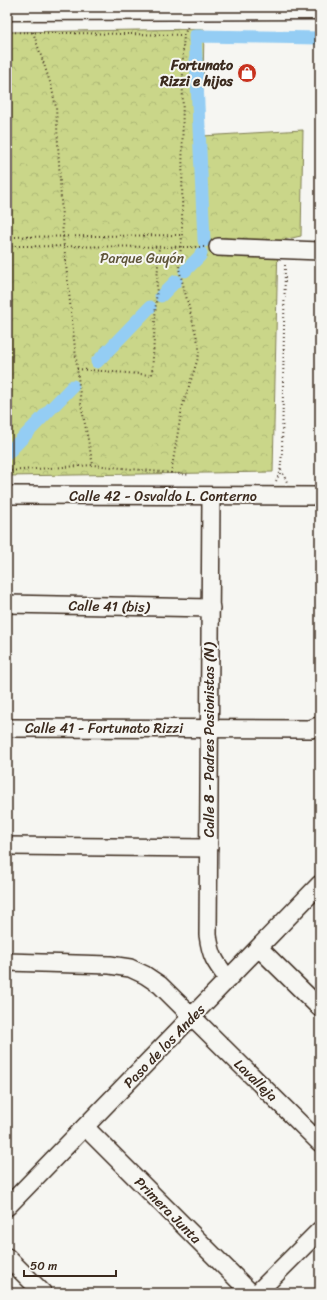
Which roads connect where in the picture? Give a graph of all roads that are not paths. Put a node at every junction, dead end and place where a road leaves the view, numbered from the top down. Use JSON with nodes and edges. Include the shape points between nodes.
{"nodes":[{"id":1,"x":194,"y":8,"type":"edge"},
{"id":2,"x":320,"y":8,"type":"edge"},
{"id":3,"x":7,"y":9,"type":"edge"},
{"id":4,"x":218,"y":247,"type":"road end"},
{"id":5,"x":320,"y":251,"type":"edge"},
{"id":6,"x":7,"y":495,"type":"edge"},
{"id":7,"x":211,"y":496,"type":"junction"},
{"id":8,"x":320,"y":496,"type":"edge"},
{"id":9,"x":7,"y":604,"type":"edge"},
{"id":10,"x":210,"y":608,"type":"junction"},
{"id":11,"x":320,"y":725,"type":"edge"},
{"id":12,"x":7,"y":728,"type":"edge"},
{"id":13,"x":209,"y":729,"type":"junction"},
{"id":14,"x":7,"y":846,"type":"edge"},
{"id":15,"x":209,"y":848,"type":"junction"},
{"id":16,"x":320,"y":884,"type":"edge"},
{"id":17,"x":259,"y":948,"type":"junction"},
{"id":18,"x":7,"y":962,"type":"edge"},
{"id":19,"x":228,"y":979,"type":"junction"},
{"id":20,"x":320,"y":1008,"type":"edge"},
{"id":21,"x":192,"y":1017,"type":"junction"},
{"id":22,"x":85,"y":1127,"type":"junction"},
{"id":23,"x":320,"y":1143,"type":"edge"},
{"id":24,"x":7,"y":1207,"type":"edge"},
{"id":25,"x":320,"y":1230,"type":"edge"},
{"id":26,"x":7,"y":1257,"type":"edge"},
{"id":27,"x":43,"y":1293,"type":"edge"},
{"id":28,"x":251,"y":1293,"type":"edge"},
{"id":29,"x":257,"y":1293,"type":"edge"}],
"edges":[{"from":1,"to":2,"type":"main road"},
{"from":1,"to":3,"type":"main road"},
{"from":4,"to":5,"type":"street"},
{"from":6,"to":7,"type":"street","name":"Calle 42 - Osvaldo L. Conterno"},
{"from":7,"to":8,"type":"street","name":"Calle 42 - Osvaldo L. Conterno"},
{"from":7,"to":10,"type":"street","name":"Calle 8 - Padres Pasionistas (N)"},
{"from":9,"to":10,"type":"street","name":"Calle 41 (bis)"},
{"from":10,"to":13,"type":"street","name":"Calle 8 - Padres Pasionistas (N)"},
{"from":11,"to":13,"type":"street","name":"Calle 41 - Fortunato Rizzi","via":[[311,729]]},
{"from":12,"to":13,"type":"street","name":"Calle 41 - Fortunato Rizzi"},
{"from":13,"to":15,"type":"street","name":"Calle 8 - Padres Pasionistas (N)"},
{"from":14,"to":15,"type":"street"},
{"from":15,"to":19,"type":"street","name":"Calle 8 - Padres Pasionistas (N)","via":[[210,951],[215,963]]},
{"from":16,"to":17,"type":"street","name":"Paso de los Andes"},
{"from":17,"to":19,"type":"street","name":"Paso de los Andes"},
{"from":17,"to":20,"type":"street"},
{"from":18,"to":21,"type":"street","name":"Lavalleja","via":[[110,965],[130,968],[160,985]]},
{"from":19,"to":21,"type":"street","name":"Paso de los Andes"},
{"from":21,"to":22,"type":"street","name":"Paso de los Andes"},
{"from":21,"to":23,"type":"street","name":"Lavalleja"},
{"from":22,"to":24,"type":"street","name":"Paso de los Andes"},
{"from":22,"to":28,"type":"street","name":"Primera Junta"},
{"from":25,"to":29,"type":"street"},
{"from":26,"to":27,"type":"street"}]}
